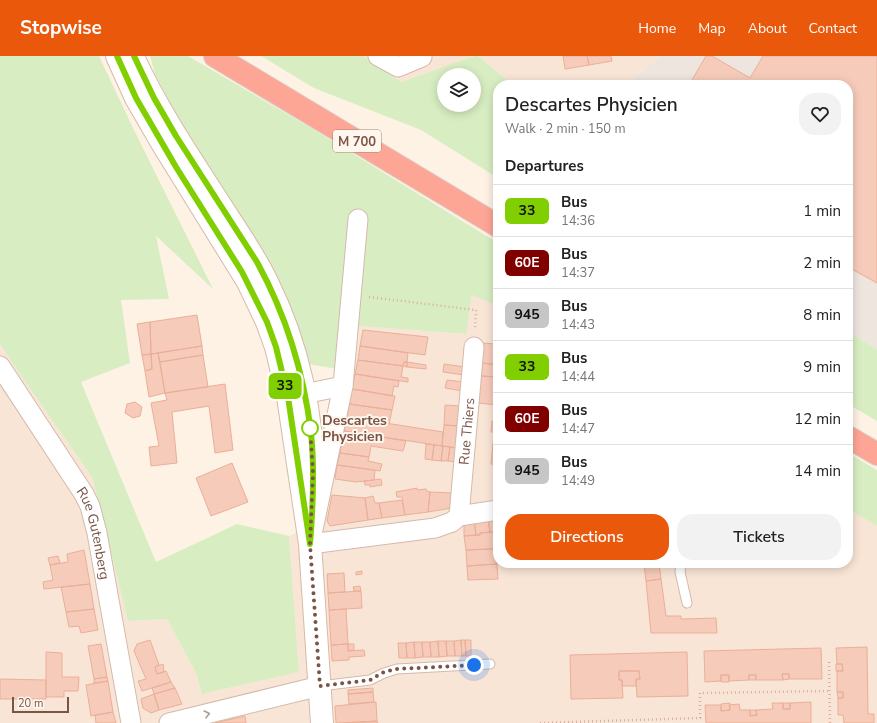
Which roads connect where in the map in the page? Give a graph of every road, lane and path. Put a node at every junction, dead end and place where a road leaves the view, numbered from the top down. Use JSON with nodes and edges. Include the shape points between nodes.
{"nodes":[{"id":1,"x":117,"y":56,"type":"edge"},
{"id":2,"x":134,"y":56,"type":"edge"},
{"id":3,"x":215,"y":56,"type":"edge"},
{"id":4,"x":241,"y":56,"type":"edge"},
{"id":5,"x":378,"y":56,"type":"edge"},
{"id":6,"x":422,"y":57,"type":"dead end"},
{"id":7,"x":493,"y":208,"type":"edge"},
{"id":8,"x":358,"y":219,"type":"dead end"},
{"id":9,"x":493,"y":223,"type":"edge"},
{"id":10,"x":351,"y":295,"type":"junction"},
{"id":11,"x":474,"y":347,"type":"joint"},
{"id":12,"x":0,"y":366,"type":"edge"},
{"id":13,"x":343,"y":386,"type":"junction"},
{"id":14,"x":296,"y":395,"type":"junction"},
{"id":15,"x":853,"y":425,"type":"edge"},
{"id":16,"x":853,"y":440,"type":"edge"},
{"id":17,"x":877,"y":440,"type":"edge"},
{"id":18,"x":877,"y":454,"type":"edge"},
{"id":19,"x":493,"y":511,"type":"edge"},
{"id":20,"x":459,"y":516,"type":"junction"},
{"id":21,"x":310,"y":544,"type":"junction"},
{"id":22,"x":680,"y":568,"type":"edge"},
{"id":23,"x":687,"y":603,"type":"dead end"},
{"id":24,"x":829,"y":662,"type":"dead end"},
{"id":25,"x":490,"y":664,"type":"dead end"},
{"id":26,"x":320,"y":686,"type":"junction"},
{"id":27,"x":830,"y":690,"type":"junction"},
{"id":28,"x":677,"y":719,"type":"junction"},
{"id":29,"x":131,"y":723,"type":"edge"},
{"id":30,"x":169,"y":723,"type":"edge"},
{"id":31,"x":322,"y":723,"type":"edge"},
{"id":32,"x":540,"y":723,"type":"edge"},
{"id":33,"x":678,"y":723,"type":"edge"},
{"id":34,"x":830,"y":723,"type":"edge"}],
"edges":[{"from":1,"to":14,"type":"street","via":[[136,98],[162,143],[248,282]]},
{"from":2,"to":14,"type":"street","via":[[148,87],[176,136],[267,281],[292,344]]},
{"from":3,"to":9,"type":"highway","number":"M 700"},
{"from":4,"to":7,"type":"highway","number":"M 700"},
{"from":5,"to":6,"type":"street","via":[[398,67]]},
{"from":8,"to":10,"type":"street"},
{"from":10,"to":11,"type":"path","via":[[476,310]]},
{"from":10,"to":13,"type":"street"},
{"from":11,"to":20,"type":"street","name":"Rue Thiers"},
{"from":12,"to":29,"type":"street","name":"Rue Gutenberg","via":[[90,506],[97,532]]},
{"from":13,"to":14,"type":"street"},
{"from":13,"to":21,"type":"street"},
{"from":14,"to":21,"type":"street","via":[[311,434],[313,473]]},
{"from":15,"to":17,"type":"highway"},
{"from":16,"to":18,"type":"highway"},
{"from":19,"to":20,"type":"street"},
{"from":20,"to":21,"type":"street","via":[[452,522],[435,528]]},
{"from":21,"to":26,"type":"street"},
{"from":22,"to":23,"type":"lane"},
{"from":24,"to":27,"type":"path"},
{"from":25,"to":26,"type":"lane","via":[[397,669],[384,672],[370,680]]},
{"from":30,"to":26,"type":"street","one_way":true},
{"from":26,"to":31,"type":"street"},
{"from":27,"to":28,"type":"path","via":[[700,693],[700,718]]},
{"from":27,"to":34,"type":"path"},
{"from":28,"to":32,"type":"path"},
{"from":28,"to":33,"type":"path"}]}
